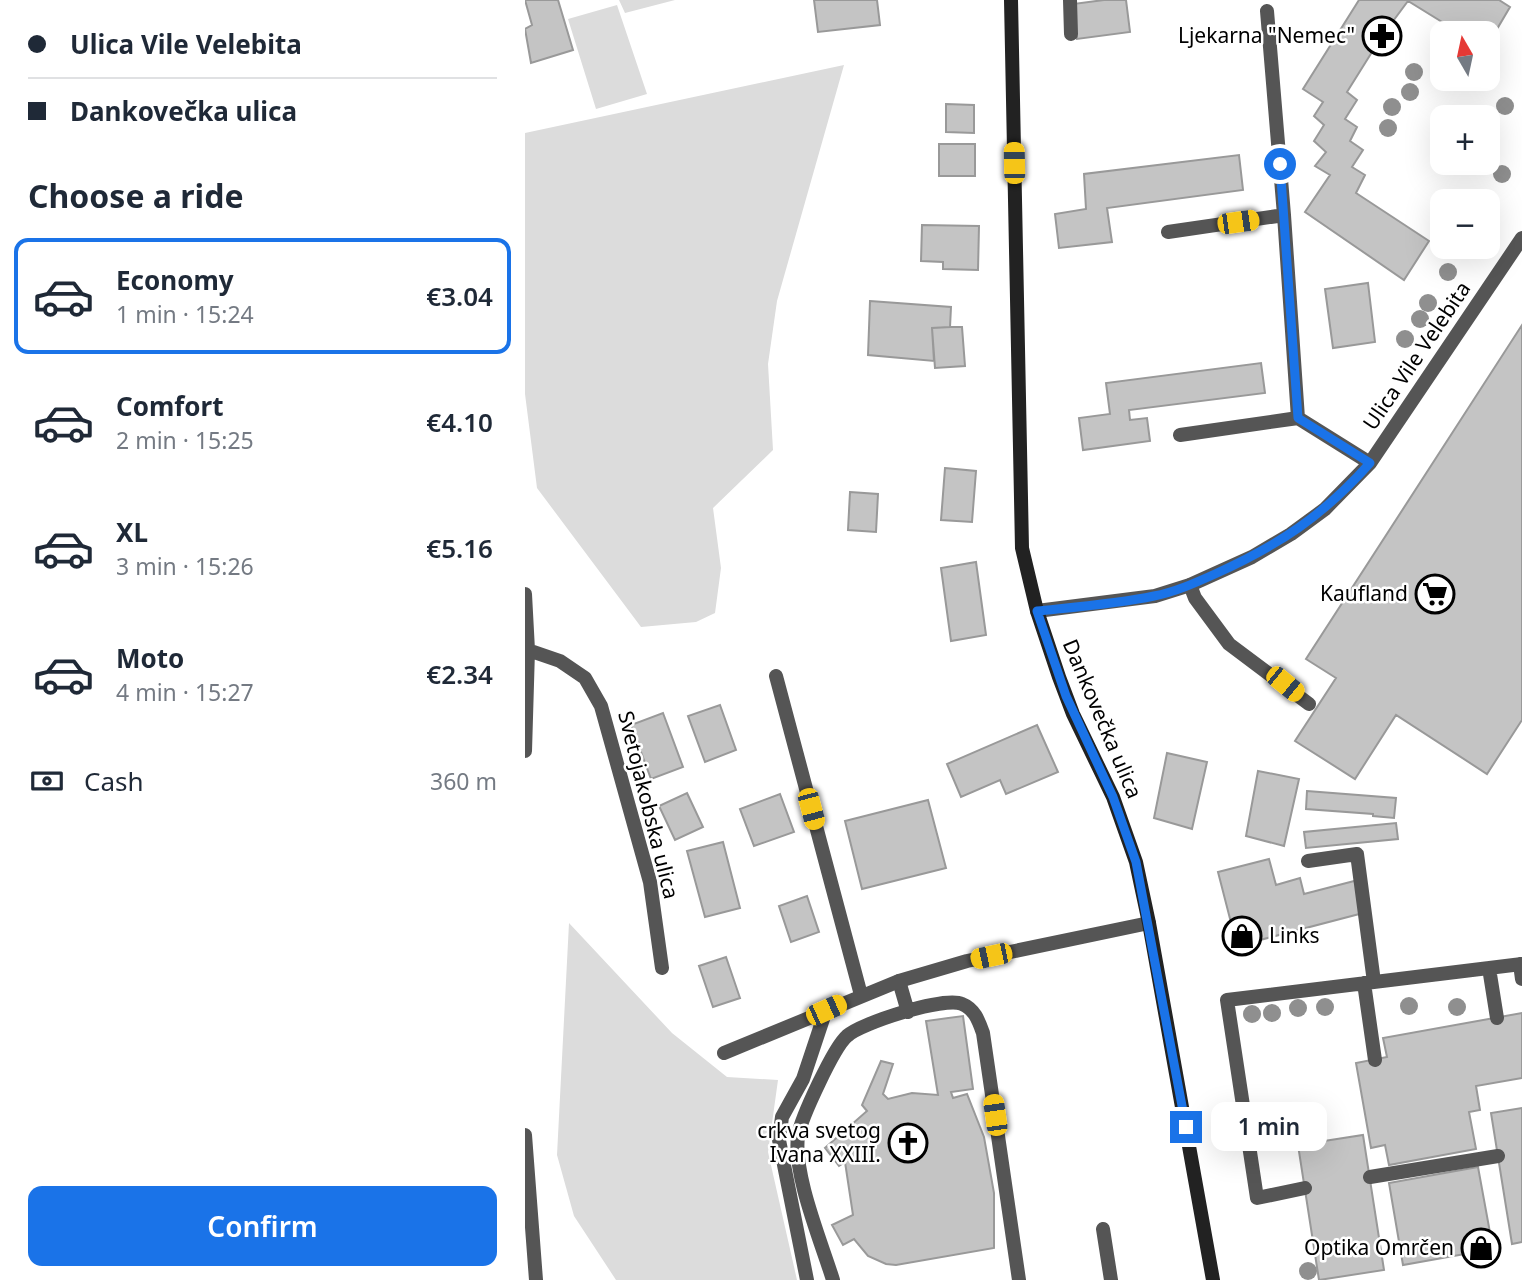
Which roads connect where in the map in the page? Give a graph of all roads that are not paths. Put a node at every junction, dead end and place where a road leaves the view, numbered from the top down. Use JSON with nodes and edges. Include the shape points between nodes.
{"nodes":[{"id":1,"x":1011,"y":0,"type":"edge"},
{"id":2,"x":1070,"y":0,"type":"edge"},
{"id":3,"x":1267,"y":10,"type":"dead end"},
{"id":4,"x":1071,"y":34,"type":"dead end"},
{"id":5,"x":1284,"y":215,"type":"junction"},
{"id":6,"x":1168,"y":232,"type":"dead end"},
{"id":7,"x":1522,"y":238,"type":"edge"},
{"id":8,"x":1298,"y":418,"type":"junction"},
{"id":9,"x":1179,"y":435,"type":"dead end"},
{"id":10,"x":1370,"y":463,"type":"junction"},
{"id":11,"x":1190,"y":585,"type":"junction"},
{"id":12,"x":525,"y":594,"type":"edge"},
{"id":13,"x":1037,"y":611,"type":"junction"},
{"id":14,"x":529,"y":650,"type":"junction"},
{"id":15,"x":776,"y":676,"type":"dead end"},
{"id":16,"x":1309,"y":704,"type":"dead end"},
{"id":17,"x":525,"y":751,"type":"edge"},
{"id":18,"x":1308,"y":862,"type":"dead end"},
{"id":19,"x":1149,"y":923,"type":"junction"},
{"id":20,"x":662,"y":968,"type":"dead end"},
{"id":21,"x":1489,"y":968,"type":"junction"},
{"id":22,"x":1521,"y":969,"type":"edge"},
{"id":23,"x":899,"y":981,"type":"junction"},
{"id":24,"x":1369,"y":982,"type":"junction"},
{"id":25,"x":861,"y":995,"type":"junction"},
{"id":26,"x":826,"y":1010,"type":"junction"},
{"id":27,"x":908,"y":1012,"type":"junction"},
{"id":28,"x":1497,"y":1018,"type":"dead end"},
{"id":29,"x":724,"y":1053,"type":"dead end"},
{"id":30,"x":1375,"y":1060,"type":"dead end"},
{"id":31,"x":525,"y":1135,"type":"edge"},
{"id":32,"x":1498,"y":1156,"type":"dead end"},
{"id":33,"x":1370,"y":1178,"type":"dead end"},
{"id":34,"x":527,"y":1179,"type":"edge"},
{"id":35,"x":1305,"y":1188,"type":"dead end"},
{"id":36,"x":1103,"y":1229,"type":"dead end"},
{"id":37,"x":536,"y":1280,"type":"edge"},
{"id":38,"x":807,"y":1280,"type":"edge"},
{"id":39,"x":833,"y":1280,"type":"edge"},
{"id":40,"x":1019,"y":1280,"type":"edge"},
{"id":41,"x":1111,"y":1280,"type":"edge"},
{"id":42,"x":1213,"y":1280,"type":"edge"}],
"edges":[{"from":1,"to":13,"type":"main road","name":"Dankovečka ulica","via":[[1021,535]]},
{"from":2,"to":4,"type":"street"},
{"from":3,"to":5,"type":"street"},
{"from":5,"to":6,"type":"street"},
{"from":5,"to":8,"type":"street"},
{"from":7,"to":10,"type":"street","name":"Ulica Vile Velebita"},
{"from":8,"to":9,"type":"street"},
{"from":8,"to":10,"type":"street","name":"Ulica Vile Velebita"},
{"from":10,"to":11,"type":"street","name":"Ulica Vile Velebita","via":[[1325,509],[1291,534]]},
{"from":11,"to":13,"type":"street","name":"Ulica Vile Velebita","via":[[1155,596]]},
{"from":11,"to":16,"type":"street","via":[[1229,644]]},
{"from":12,"to":14,"type":"street"},
{"from":13,"to":19,"type":"main road","name":"Dankovečka ulica","via":[[1068,702],[1126,829]]},
{"from":14,"to":17,"type":"street"},
{"from":14,"to":20,"type":"street","name":"Svetojakobska ulica","via":[[561,661],[585,678],[601,706],[650,882]]},
{"from":15,"to":25,"type":"street"},
{"from":18,"to":24,"type":"street","via":[[1357,854]]},
{"from":19,"to":23,"type":"street","via":[[967,961]]},
{"from":19,"to":42,"type":"main road","name":"Dankovečka ulica"},
{"from":21,"to":22,"type":"street"},
{"from":21,"to":24,"type":"street"},
{"from":21,"to":28,"type":"street"},
{"from":23,"to":25,"type":"street"},
{"from":23,"to":27,"type":"street"},
{"from":24,"to":30,"type":"street"},
{"from":24,"to":35,"type":"street","via":[[1227,1000],[1257,1198]]},
{"from":25,"to":26,"type":"street"},
{"from":26,"to":29,"type":"street"},
{"from":26,"to":38,"type":"street","via":[[803,1079],[782,1117],[779,1140]]},
{"from":27,"to":39,"type":"street","via":[[858,1027],[844,1038],[798,1132],[801,1174]]},
{"from":27,"to":40,"type":"street","via":[[950,1001],[963,1004],[978,1019]]},
{"from":31,"to":34,"type":"street"},
{"from":32,"to":33,"type":"street"},
{"from":34,"to":37,"type":"street"},
{"from":36,"to":41,"type":"street"}]}
